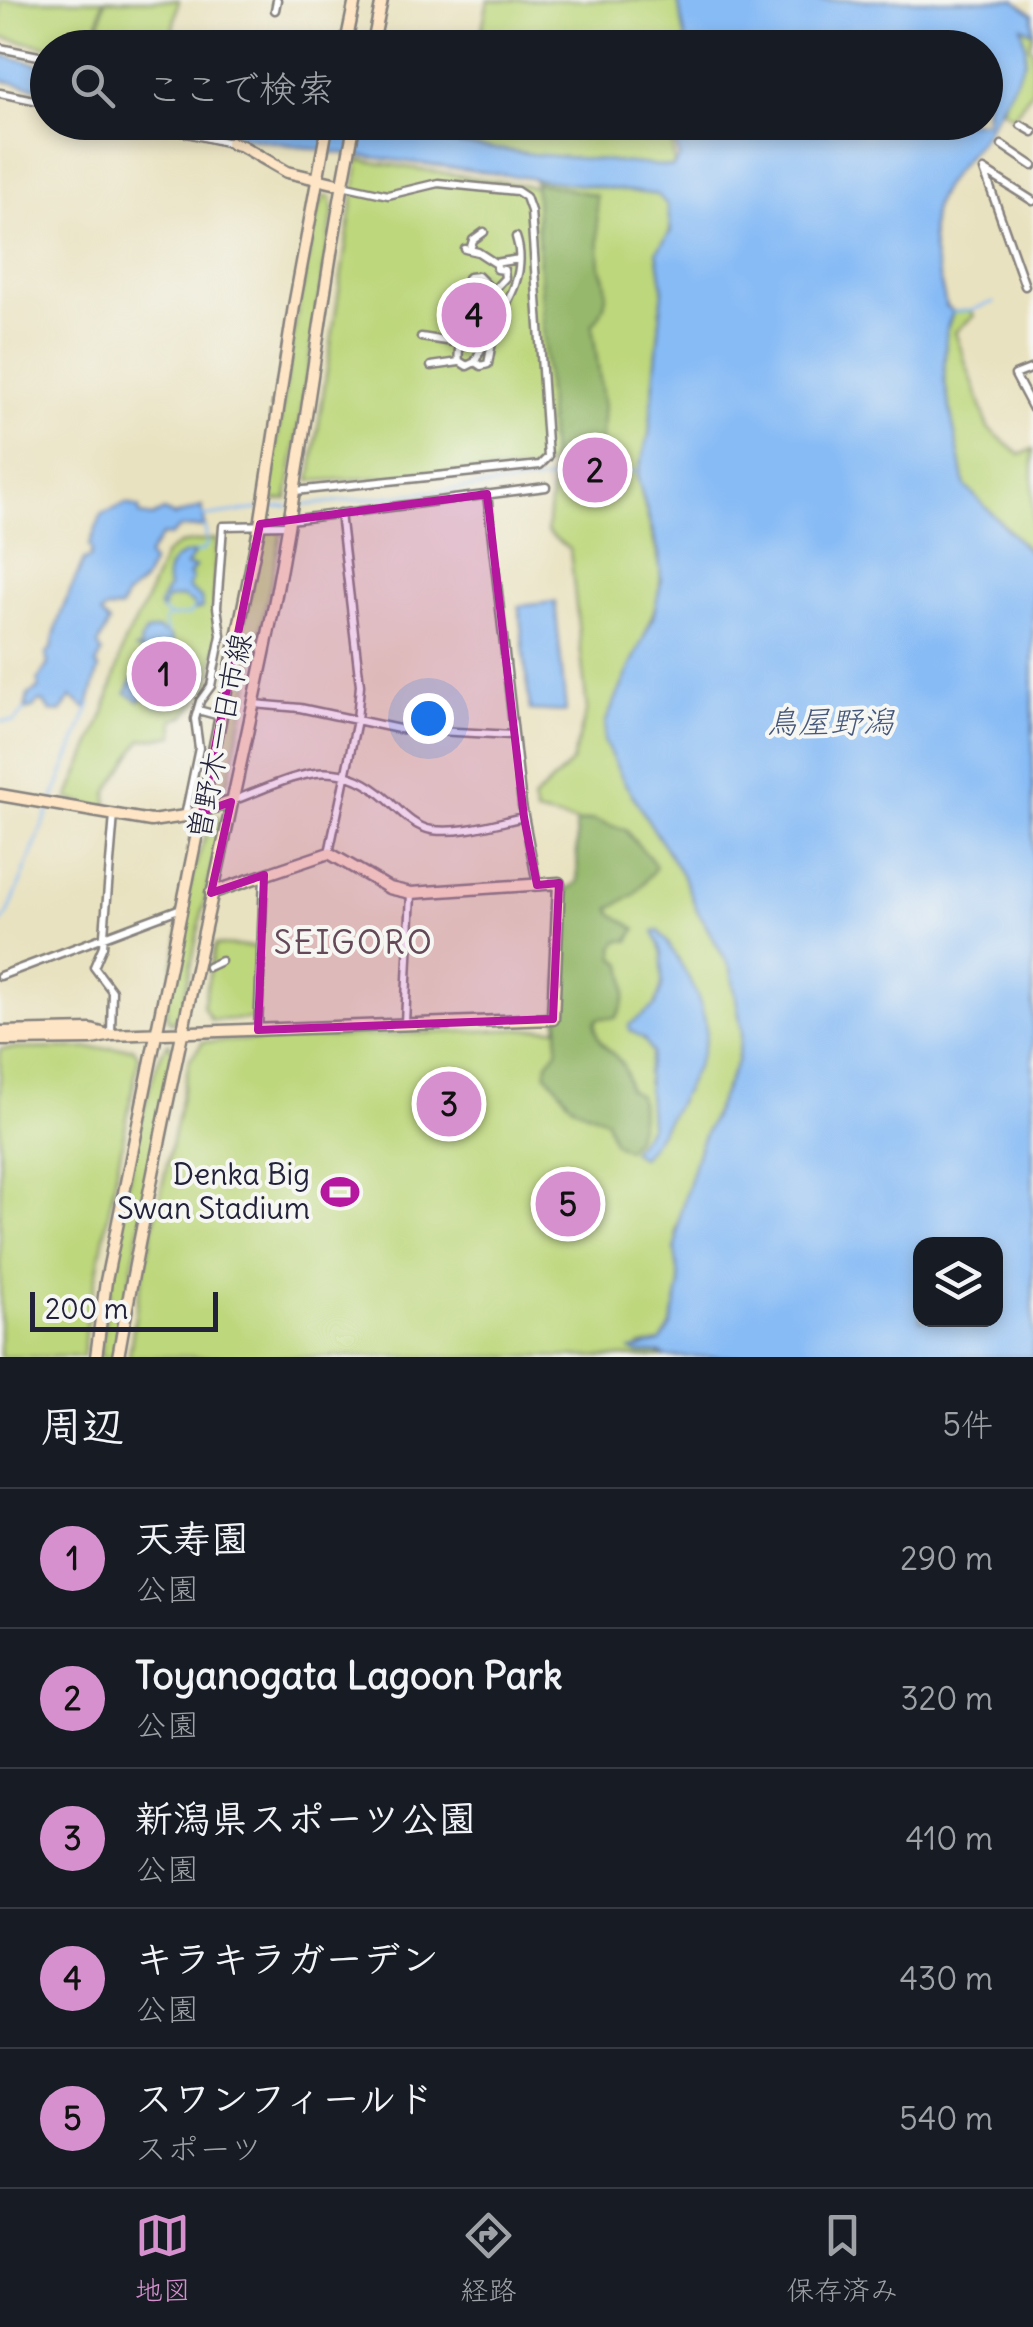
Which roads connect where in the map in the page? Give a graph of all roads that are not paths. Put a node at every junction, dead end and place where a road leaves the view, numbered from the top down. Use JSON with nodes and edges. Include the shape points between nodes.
{"nodes":[{"id":1,"x":277,"y":0,"type":"edge"},
{"id":2,"x":355,"y":0,"type":"edge"},
{"id":3,"x":382,"y":0,"type":"edge"},
{"id":4,"x":275,"y":10,"type":"dead end"},
{"id":5,"x":349,"y":30,"type":"edge"},
{"id":6,"x":376,"y":30,"type":"edge"},
{"id":7,"x":0,"y":48,"type":"edge"},
{"id":8,"x":30,"y":54,"type":"edge"},
{"id":9,"x":0,"y":92,"type":"edge"},
{"id":10,"x":30,"y":99,"type":"edge"},
{"id":11,"x":1021,"y":125,"type":"dead end"},
{"id":12,"x":1033,"y":132,"type":"edge"},
{"id":13,"x":218,"y":140,"type":"edge"},
{"id":14,"x":325,"y":140,"type":"edge"},
{"id":15,"x":351,"y":140,"type":"edge"},
{"id":16,"x":231,"y":143,"type":"joint"},
{"id":17,"x":1002,"y":146,"type":"dead end"},
{"id":18,"x":1033,"y":166,"type":"edge"},
{"id":19,"x":328,"y":183,"type":"junction"},
{"id":20,"x":1030,"y":199,"type":"edge"},
{"id":21,"x":1033,"y":213,"type":"edge"},
{"id":22,"x":484,"y":232,"type":"dead end"},
{"id":23,"x":516,"y":237,"type":"dead end"},
{"id":24,"x":520,"y":259,"type":"junction"},
{"id":25,"x":497,"y":263,"type":"junction"},
{"id":26,"x":468,"y":278,"type":"junction"},
{"id":27,"x":1026,"y":286,"type":"dead end"},
{"id":28,"x":490,"y":294,"type":"junction"},
{"id":29,"x":470,"y":315,"type":"junction"},
{"id":30,"x":500,"y":316,"type":"junction"},
{"id":31,"x":495,"y":325,"type":"junction"},
{"id":32,"x":467,"y":334,"type":"junction"},
{"id":33,"x":421,"y":337,"type":"dead end"},
{"id":34,"x":459,"y":343,"type":"junction"},
{"id":35,"x":479,"y":352,"type":"junction"},
{"id":36,"x":459,"y":361,"type":"junction"},
{"id":37,"x":476,"y":362,"type":"junction"},
{"id":38,"x":431,"y":366,"type":"dead end"},
{"id":39,"x":1033,"y":368,"type":"edge"},
{"id":40,"x":1033,"y":409,"type":"edge"},
{"id":41,"x":546,"y":487,"type":"dead end"},
{"id":42,"x":293,"y":494,"type":"junction"},
{"id":43,"x":487,"y":494,"type":"junction"},
{"id":44,"x":340,"y":513,"type":"junction"},
{"id":45,"x":288,"y":520,"type":"junction"},
{"id":46,"x":261,"y":521,"type":"junction"},
{"id":47,"x":252,"y":704,"type":"junction"},
{"id":48,"x":198,"y":710,"type":"junction"},
{"id":49,"x":220,"y":716,"type":"junction"},
{"id":50,"x":357,"y":720,"type":"junction"},
{"id":51,"x":513,"y":735,"type":"junction"},
{"id":52,"x":345,"y":774,"type":"junction"},
{"id":53,"x":0,"y":795,"type":"edge"},
{"id":54,"x":231,"y":802,"type":"junction"},
{"id":55,"x":202,"y":812,"type":"junction"},
{"id":56,"x":114,"y":816,"type":"junction"},
{"id":57,"x":185,"y":816,"type":"junction"},
{"id":58,"x":524,"y":817,"type":"junction"},
{"id":59,"x":330,"y":853,"type":"junction"},
{"id":60,"x":264,"y":875,"type":"junction"},
{"id":61,"x":537,"y":885,"type":"junction"},
{"id":62,"x":211,"y":892,"type":"junction"},
{"id":63,"x":411,"y":893,"type":"junction"},
{"id":64,"x":181,"y":908,"type":"junction"},
{"id":65,"x":104,"y":937,"type":"junction"},
{"id":66,"x":221,"y":961,"type":"dead end"},
{"id":67,"x":208,"y":967,"type":"dead end"},
{"id":68,"x":0,"y":976,"type":"edge"},
{"id":69,"x":190,"y":1000,"type":"junction"},
{"id":70,"x":405,"y":1024,"type":"junction"},
{"id":71,"x":258,"y":1030,"type":"junction"},
{"id":72,"x":183,"y":1034,"type":"junction"},
{"id":73,"x":1,"y":1035,"type":"edge"},
{"id":74,"x":111,"y":1035,"type":"junction"},
{"id":75,"x":156,"y":1035,"type":"junction"},
{"id":76,"x":149,"y":1072,"type":"junction"},
{"id":77,"x":96,"y":1356,"type":"edge"},
{"id":78,"x":118,"y":1356,"type":"edge"}],
"edges":[{"from":1,"to":4,"type":"street"},
{"from":2,"to":5,"type":"main road"},
{"from":3,"to":6,"type":"main road"},
{"from":7,"to":8,"type":"street"},
{"from":9,"to":10,"type":"street"},
{"from":11,"to":12,"type":"street"},
{"from":13,"to":16,"type":"street"},
{"from":14,"to":19,"type":"main road","name":"曽野木一日市線","via":[[321,159]]},
{"from":15,"to":19,"type":"main road","name":"曽野木一日市線"},
{"from":16,"to":19,"type":"main road","via":[[276,168]]},
{"from":17,"to":18,"type":"street"},
{"from":19,"to":42,"type":"main road","name":"曽野木一日市線","via":[[336,215]]},
{"from":19,"to":42,"type":"street","via":[[388,196],[447,182],[526,198],[548,457],[540,465]]},
{"from":19,"to":46,"type":"main road","name":"曽野木一日市線","via":[[306,238]]},
{"from":20,"to":21,"type":"street"},
{"from":20,"to":27,"type":"street","via":[[984,170]]},
{"from":22,"to":25,"type":"street","via":[[467,249]]},
{"from":23,"to":24,"type":"street"},
{"from":24,"to":25,"type":"street"},
{"from":24,"to":30,"type":"street"},
{"from":25,"to":28,"type":"street","via":[[506,275]]},
{"from":26,"to":28,"type":"street","via":[[477,292]]},
{"from":26,"to":28,"type":"street","via":[[484,278]]},
{"from":26,"to":29,"type":"street"},
{"from":28,"to":29,"type":"street"},
{"from":28,"to":30,"type":"street"},
{"from":29,"to":32,"type":"street"},
{"from":30,"to":31,"type":"street"},
{"from":31,"to":35,"type":"street"},
{"from":31,"to":37,"type":"street","via":[[490,362]]},
{"from":32,"to":34,"type":"street"},
{"from":32,"to":35,"type":"street"},
{"from":33,"to":34,"type":"street"},
{"from":34,"to":36,"type":"street"},
{"from":35,"to":37,"type":"street"},
{"from":36,"to":37,"type":"street"},
{"from":36,"to":38,"type":"street"},
{"from":39,"to":40,"type":"street","via":[[1015,376]]},
{"from":41,"to":43,"type":"street"},
{"from":42,"to":45,"type":"main road","name":"曽野木一日市線"},
{"from":43,"to":44,"type":"street"},
{"from":43,"to":51,"type":"street"},
{"from":44,"to":45,"type":"street"},
{"from":44,"to":50,"type":"street","via":[[360,685]]},
{"from":45,"to":46,"type":"street"},
{"from":45,"to":47,"type":"main road","name":"曽野木一日市線"},
{"from":46,"to":48,"type":"street","via":[[222,526],[221,636],[211,686]]},
{"from":46,"to":49,"type":"main road","name":"曽野木一日市線"},
{"from":47,"to":50,"type":"street"},
{"from":47,"to":54,"type":"main road","name":"曽野木一日市線"},
{"from":48,"to":49,"type":"street"},
{"from":48,"to":57,"type":"street","via":[[199,748]]},
{"from":49,"to":55,"type":"main road","name":"曽野木一日市線"},
{"from":50,"to":51,"type":"street"},
{"from":50,"to":52,"type":"street"},
{"from":51,"to":58,"type":"street"},
{"from":52,"to":54,"type":"street","via":[[312,771]]},
{"from":52,"to":58,"type":"street","via":[[370,784],[430,830]]},
{"from":52,"to":59,"type":"street"},
{"from":53,"to":56,"type":"main road"},
{"from":54,"to":55,"type":"main road"},
{"from":54,"to":62,"type":"main road","name":"曽野木一日市線"},
{"from":55,"to":57,"type":"main road"},
{"from":55,"to":64,"type":"main road","name":"曽野木一日市線"},
{"from":56,"to":57,"type":"main road"},
{"from":56,"to":65,"type":"street"},
{"from":58,"to":61,"type":"street"},
{"from":59,"to":60,"type":"main road"},
{"from":59,"to":63,"type":"main road","via":[[389,888]]},
{"from":60,"to":62,"type":"main road"},
{"from":60,"to":71,"type":"street"},
{"from":61,"to":63,"type":"main road"},
{"from":61,"to":70,"type":"main road","via":[[559,883],[552,1019]]},
{"from":62,"to":69,"type":"main road","name":"曽野木一日市線"},
{"from":63,"to":70,"type":"street"},
{"from":64,"to":65,"type":"street"},
{"from":64,"to":75,"type":"main road","name":"曽野木一日市線"},
{"from":65,"to":68,"type":"street"},
{"from":65,"to":74,"type":"street","via":[[94,967],[112,992]]},
{"from":66,"to":67,"type":"street"},
{"from":69,"to":72,"type":"main road","name":"曽野木一日市線"},
{"from":69,"to":75,"type":"main road","via":[[175,1023]]},
{"from":70,"to":71,"type":"main road"},
{"from":71,"to":72,"type":"main road"},
{"from":72,"to":75,"type":"main road"},
{"from":72,"to":76,"type":"main road","via":[[164,1043]]},
{"from":72,"to":78,"type":"main road","name":"曽野木一日市線"},
{"from":73,"to":74,"type":"main road"},
{"from":74,"to":75,"type":"main road"},
{"from":75,"to":76,"type":"main road","name":"曽野木一日市線"},
{"from":76,"to":77,"type":"main road","name":"曽野木一日市線"}]}
